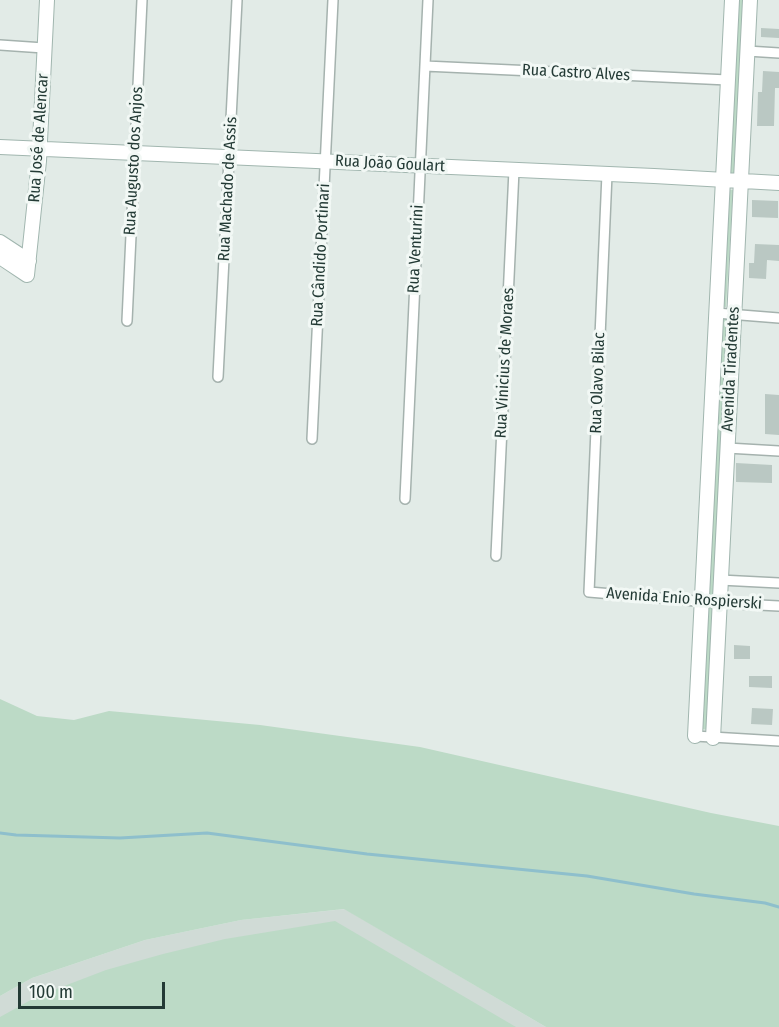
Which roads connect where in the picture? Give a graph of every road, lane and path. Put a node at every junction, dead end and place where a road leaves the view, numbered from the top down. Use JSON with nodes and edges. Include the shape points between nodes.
{"nodes":[{"id":1,"x":47,"y":0,"type":"edge"},
{"id":2,"x":142,"y":0,"type":"edge"},
{"id":3,"x":237,"y":0,"type":"edge"},
{"id":4,"x":333,"y":0,"type":"edge"},
{"id":5,"x":428,"y":0,"type":"edge"},
{"id":6,"x":732,"y":0,"type":"edge"},
{"id":7,"x":750,"y":0,"type":"edge"},
{"id":8,"x":0,"y":45,"type":"edge"},
{"id":9,"x":44,"y":48,"type":"junction"},
{"id":10,"x":747,"y":51,"type":"junction"},
{"id":11,"x":779,"y":53,"type":"edge"},
{"id":12,"x":424,"y":66,"type":"junction"},
{"id":13,"x":728,"y":80,"type":"junction"},
{"id":14,"x":0,"y":147,"type":"edge"},
{"id":15,"x":40,"y":149,"type":"junction"},
{"id":16,"x":135,"y":153,"type":"junction"},
{"id":17,"x":230,"y":157,"type":"junction"},
{"id":18,"x":325,"y":162,"type":"junction"},
{"id":19,"x":420,"y":166,"type":"junction"},
{"id":20,"x":514,"y":170,"type":"junction"},
{"id":21,"x":608,"y":174,"type":"junction"},
{"id":22,"x":723,"y":179,"type":"junction"},
{"id":23,"x":740,"y":181,"type":"junction"},
{"id":24,"x":779,"y":183,"type":"edge"},
{"id":25,"x":0,"y":242,"type":"edge"},
{"id":26,"x":0,"y":257,"type":"edge"},
{"id":27,"x":28,"y":268,"type":"junction"},
{"id":28,"x":716,"y":313,"type":"junction"},
{"id":29,"x":734,"y":315,"type":"junction"},
{"id":30,"x":779,"y":318,"type":"edge"},
{"id":31,"x":127,"y":321,"type":"dead end"},
{"id":32,"x":218,"y":377,"type":"dead end"},
{"id":33,"x":312,"y":439,"type":"dead end"},
{"id":34,"x":727,"y":448,"type":"junction"},
{"id":35,"x":779,"y":451,"type":"edge"},
{"id":36,"x":405,"y":499,"type":"dead end"},
{"id":37,"x":496,"y":556,"type":"dead end"},
{"id":38,"x":720,"y":580,"type":"junction"},
{"id":39,"x":779,"y":583,"type":"edge"},
{"id":40,"x":589,"y":592,"type":"joint"},
{"id":41,"x":702,"y":601,"type":"junction"},
{"id":42,"x":719,"y":603,"type":"junction"},
{"id":43,"x":779,"y":606,"type":"edge"},
{"id":44,"x":695,"y":736,"type":"joint"},
{"id":45,"x":713,"y":738,"type":"junction"},
{"id":46,"x":779,"y":741,"type":"edge"}],
"edges":[{"from":1,"to":9,"type":"street","name":"Rua José de Alencar"},
{"from":2,"to":16,"type":"street","name":"Rua Augusto dos Anjos"},
{"from":3,"to":17,"type":"street","name":"Rua Machado de Assis"},
{"from":4,"to":18,"type":"street","name":"Rua Cândido Portinari"},
{"from":5,"to":12,"type":"street","name":"Rua Venturini"},
{"from":6,"to":13,"type":"street","name":"Avenida Tiradentes"},
{"from":7,"to":10,"type":"street","name":"Avenida Tiradentes"},
{"from":8,"to":9,"type":"street"},
{"from":9,"to":15,"type":"street","name":"Rua José de Alencar"},
{"from":10,"to":11,"type":"street"},
{"from":10,"to":23,"type":"street","name":"Avenida Tiradentes"},
{"from":12,"to":13,"type":"street","name":"Rua Castro Alves"},
{"from":12,"to":19,"type":"street","name":"Rua Venturini"},
{"from":13,"to":22,"type":"street","name":"Avenida Tiradentes"},
{"from":14,"to":15,"type":"street","name":"Rua João Goulart"},
{"from":15,"to":16,"type":"street","name":"Rua João Goulart"},
{"from":15,"to":27,"type":"street","name":"Rua José de Alencar"},
{"from":16,"to":17,"type":"street","name":"Rua João Goulart"},
{"from":16,"to":31,"type":"street","name":"Rua Augusto dos Anjos"},
{"from":17,"to":18,"type":"street","name":"Rua João Goulart"},
{"from":17,"to":32,"type":"street","name":"Rua Machado de Assis"},
{"from":18,"to":19,"type":"street","name":"Rua João Goulart"},
{"from":18,"to":33,"type":"street","name":"Rua Cândido Portinari"},
{"from":19,"to":20,"type":"street","name":"Rua João Goulart"},
{"from":19,"to":36,"type":"street","name":"Rua Venturini"},
{"from":20,"to":21,"type":"street","name":"Rua João Goulart"},
{"from":20,"to":37,"type":"street","name":"Rua Vinicius de Moraes"},
{"from":21,"to":22,"type":"street","name":"Rua João Goulart"},
{"from":21,"to":40,"type":"street","name":"Rua Olavo Bilac"},
{"from":22,"to":23,"type":"street","name":"Rua João Goulart"},
{"from":22,"to":28,"type":"street","name":"Avenida Tiradentes"},
{"from":23,"to":24,"type":"street","name":"Rua João Goulart"},
{"from":23,"to":29,"type":"street","name":"Avenida Tiradentes"},
{"from":25,"to":27,"type":"street"},
{"from":26,"to":27,"type":"street"},
{"from":28,"to":29,"type":"street"},
{"from":28,"to":41,"type":"street","name":"Avenida Tiradentes"},
{"from":29,"to":30,"type":"street"},
{"from":29,"to":34,"type":"street","name":"Avenida Tiradentes"},
{"from":34,"to":35,"type":"street"},
{"from":34,"to":38,"type":"street","name":"Avenida Tiradentes"},
{"from":38,"to":39,"type":"street","name":"Avenida Enio Rospierski"},
{"from":38,"to":42,"type":"street","name":"Avenida Tiradentes"},
{"from":40,"to":41,"type":"street","name":"Avenida Enio Rospierski"},
{"from":41,"to":42,"type":"street","name":"Avenida Enio Rospierski"},
{"from":41,"to":44,"type":"street","name":"Avenida Tiradentes"},
{"from":42,"to":43,"type":"street","name":"Avenida Enio Rospierski"},
{"from":42,"to":45,"type":"street","name":"Avenida Tiradentes"},
{"from":44,"to":45,"type":"street"},
{"from":45,"to":46,"type":"street"}]}
